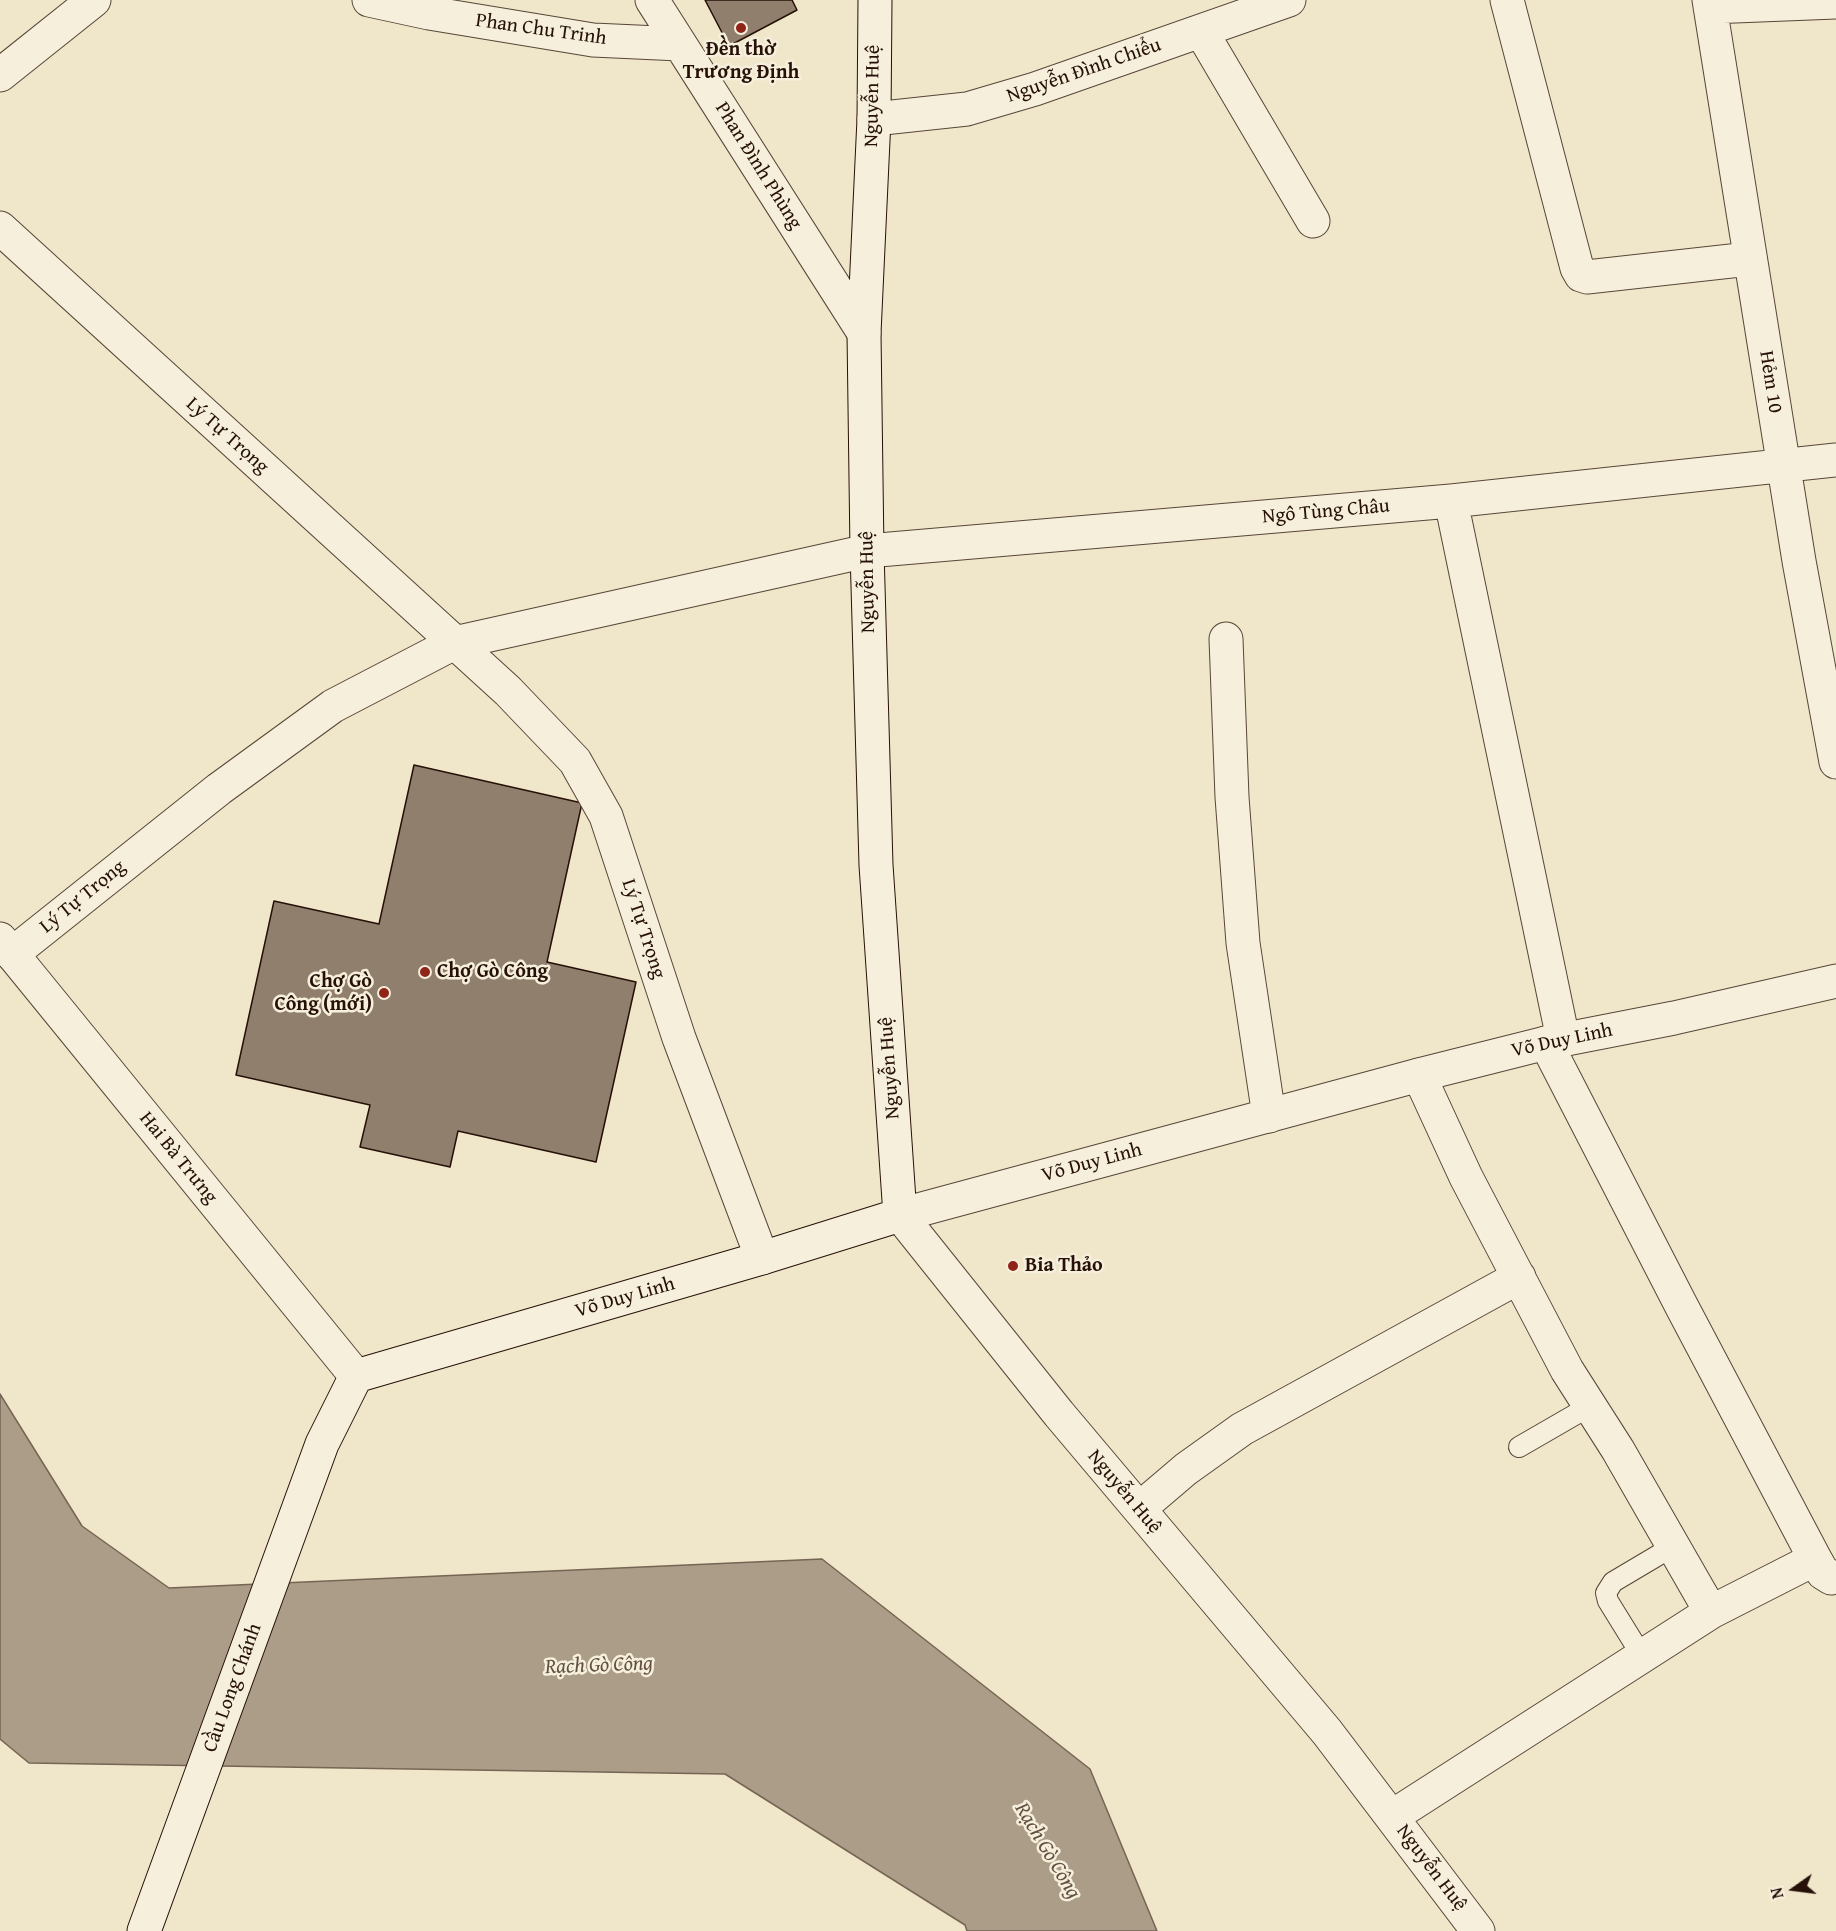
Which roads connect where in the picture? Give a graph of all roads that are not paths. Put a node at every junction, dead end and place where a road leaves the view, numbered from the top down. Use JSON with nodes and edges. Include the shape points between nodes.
{"nodes":[{"id":1,"x":94,"y":0,"type":"edge"},
{"id":2,"x":369,"y":0,"type":"edge"},
{"id":3,"x":652,"y":0,"type":"edge"},
{"id":4,"x":875,"y":0,"type":"edge"},
{"id":5,"x":1290,"y":0,"type":"edge"},
{"id":6,"x":1507,"y":0,"type":"edge"},
{"id":7,"x":1836,"y":2,"type":"edge"},
{"id":8,"x":1709,"y":4,"type":"edge"},
{"id":9,"x":1201,"y":32,"type":"junction"},
{"id":10,"x":680,"y":44,"type":"junction"},
{"id":11,"x":0,"y":75,"type":"edge"},
{"id":12,"x":874,"y":119,"type":"junction"},
{"id":13,"x":1313,"y":221,"type":"dead end"},
{"id":14,"x":0,"y":228,"type":"edge"},
{"id":15,"x":1749,"y":259,"type":"junction"},
{"id":16,"x":864,"y":333,"type":"junction"},
{"id":17,"x":1836,"y":460,"type":"edge"},
{"id":18,"x":1784,"y":467,"type":"junction"},
{"id":19,"x":1451,"y":501,"type":"junction"},
{"id":20,"x":867,"y":551,"type":"junction"},
{"id":21,"x":1226,"y":639,"type":"dead end"},
{"id":22,"x":454,"y":643,"type":"junction"},
{"id":23,"x":1836,"y":762,"type":"edge"},
{"id":24,"x":6,"y":946,"type":"edge"},
{"id":25,"x":1836,"y":981,"type":"edge"},
{"id":26,"x":1555,"y":1041,"type":"junction"},
{"id":27,"x":1419,"y":1075,"type":"junction"},
{"id":28,"x":1269,"y":1116,"type":"junction"},
{"id":29,"x":900,"y":1215,"type":"junction"},
{"id":30,"x":762,"y":1258,"type":"junction"},
{"id":31,"x":1519,"y":1277,"type":"junction"},
{"id":32,"x":356,"y":1376,"type":"junction"},
{"id":33,"x":1590,"y":1406,"type":"junction"},
{"id":34,"x":1519,"y":1447,"type":"dead end"},
{"id":35,"x":1139,"y":1509,"type":"junction"},
{"id":36,"x":1672,"y":1546,"type":"junction"},
{"id":37,"x":1826,"y":1568,"type":"edge"},
{"id":38,"x":1711,"y":1612,"type":"junction"},
{"id":39,"x":1642,"y":1656,"type":"junction"},
{"id":40,"x":1393,"y":1816,"type":"junction"},
{"id":41,"x":144,"y":1931,"type":"edge"},
{"id":42,"x":1478,"y":1931,"type":"edge"}],
"edges":[{"from":1,"to":11,"type":"street"},
{"from":2,"to":10,"type":"street","name":"Phan Chu Trinh","via":[[593,40]]},
{"from":3,"to":10,"type":"street","name":"Phan Đình Phùng"},
{"from":4,"to":12,"type":"street","name":"Nguyễn Huệ"},
{"from":5,"to":9,"type":"street","name":"Nguyễn Đình Chiểu"},
{"from":6,"to":15,"type":"street","via":[[1581,275]]},
{"from":7,"to":8,"type":"street"},
{"from":8,"to":15,"type":"street","name":"Hẻm 10"},
{"from":9,"to":12,"type":"street","name":"Nguyễn Đình Chiểu","via":[[967,109]]},
{"from":9,"to":13,"type":"street"},
{"from":10,"to":16,"type":"street","name":"Phan Đình Phùng"},
{"from":12,"to":16,"type":"street","name":"Nguyễn Huệ"},
{"from":14,"to":22,"type":"street","name":"Lý Tự Trọng"},
{"from":15,"to":18,"type":"street","name":"Hẻm 10"},
{"from":16,"to":20,"type":"street","name":"Nguyễn Huệ"},
{"from":17,"to":18,"type":"street","name":"Ngô Tùng Châu"},
{"from":18,"to":19,"type":"street","name":"Ngô Tùng Châu"},
{"from":18,"to":23,"type":"street","name":"Hẻm 10"},
{"from":19,"to":20,"type":"street","name":"Ngô Tùng Châu"},
{"from":19,"to":26,"type":"street"},
{"from":20,"to":22,"type":"street","name":"Lý Tự Trọng"},
{"from":20,"to":29,"type":"street","name":"Nguyễn Huệ","via":[[876,865]]},
{"from":21,"to":28,"type":"street","via":[[1243,943]]},
{"from":22,"to":24,"type":"street","name":"Lý Tự Trọng","via":[[333,706]]},
{"from":22,"to":30,"type":"street","name":"Lý Tự Trọng","via":[[508,691],[575,761],[606,816],[679,1038]]},
{"from":24,"to":32,"type":"street","name":"Hai Bà Trưng"},
{"from":25,"to":26,"type":"street","name":"Võ Duy Linh"},
{"from":26,"to":27,"type":"street","name":"Võ Duy Linh"},
{"from":26,"to":37,"type":"street","via":[[1676,1297]]},
{"from":27,"to":28,"type":"street","name":"Võ Duy Linh"},
{"from":27,"to":31,"type":"street"},
{"from":28,"to":29,"type":"street","name":"Võ Duy Linh"},
{"from":29,"to":30,"type":"street","name":"Võ Duy Linh"},
{"from":29,"to":35,"type":"street","name":"Nguyễn Huệ"},
{"from":30,"to":32,"type":"street","name":"Võ Duy Linh"},
{"from":31,"to":33,"type":"street","via":[[1566,1370]]},
{"from":31,"to":35,"type":"street","via":[[1242,1429]]},
{"from":32,"to":41,"type":"street","name":"Cầu Long Chánh","via":[[322,1444]]},
{"from":33,"to":34,"type":"lane"},
{"from":33,"to":36,"type":"street"},
{"from":35,"to":40,"type":"street","name":"Nguyễn Huệ"},
{"from":36,"to":38,"type":"street"},
{"from":36,"to":39,"type":"lane","via":[[1613,1582],[1605,1593]]},
{"from":37,"to":38,"type":"street"},
{"from":38,"to":39,"type":"street"},
{"from":39,"to":40,"type":"street"},
{"from":40,"to":42,"type":"street","name":"Nguyễn Huệ"}]}
